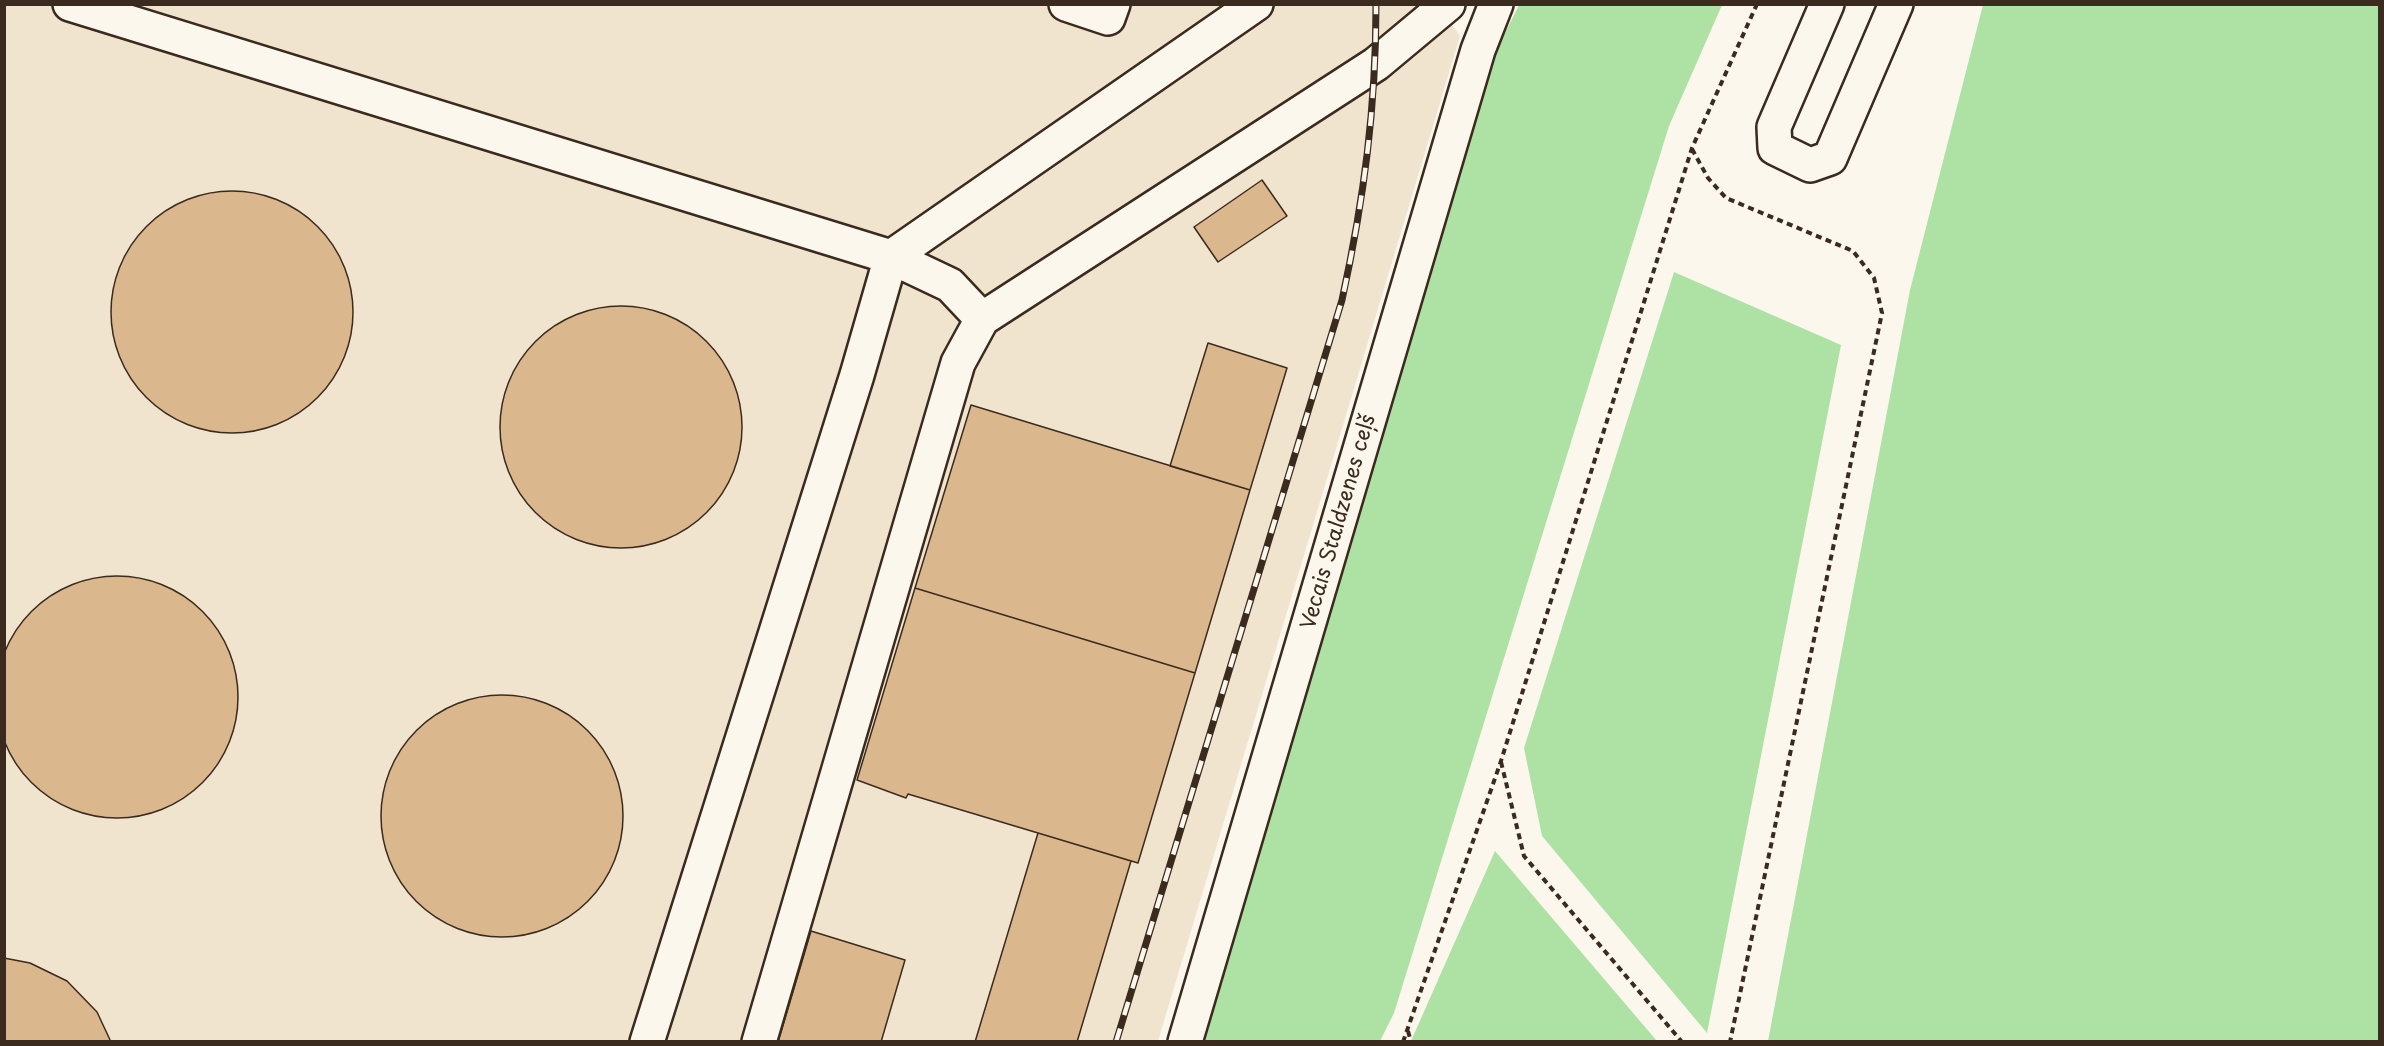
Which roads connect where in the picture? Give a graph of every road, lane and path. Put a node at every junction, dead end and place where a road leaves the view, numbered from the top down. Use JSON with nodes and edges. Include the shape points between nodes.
{"nodes":[{"id":1,"x":70,"y":4,"type":"edge"},
{"id":2,"x":1066,"y":4,"type":"edge"},
{"id":3,"x":1113,"y":4,"type":"edge"},
{"id":4,"x":1256,"y":4,"type":"edge"},
{"id":5,"x":1448,"y":4,"type":"edge"},
{"id":6,"x":1496,"y":4,"type":"edge"},
{"id":7,"x":1757,"y":4,"type":"edge"},
{"id":8,"x":1827,"y":4,"type":"edge"},
{"id":9,"x":1896,"y":4,"type":"edge"},
{"id":10,"x":1692,"y":148,"type":"junction"},
{"id":11,"x":891,"y":257,"type":"junction"},
{"id":12,"x":982,"y":319,"type":"junction"},
{"id":13,"x":1501,"y":761,"type":"junction"},
{"id":14,"x":1408,"y":1030,"type":"junction"},
{"id":15,"x":647,"y":1041,"type":"edge"},
{"id":16,"x":759,"y":1041,"type":"edge"},
{"id":17,"x":1185,"y":1041,"type":"edge"},
{"id":18,"x":1402,"y":1041,"type":"edge"},
{"id":19,"x":1411,"y":1041,"type":"edge"},
{"id":20,"x":1682,"y":1041,"type":"edge"},
{"id":21,"x":1730,"y":1041,"type":"edge"}],
"edges":[{"from":1,"to":11,"type":"street"},
{"from":2,"to":3,"type":"street","via":[[1108,18]]},
{"from":4,"to":11,"type":"street"},
{"from":5,"to":12,"type":"street","via":[[1376,64]]},
{"from":6,"to":17,"type":"street","name":"Vecais Staldzenes ceļš","via":[[1475,61]]},
{"from":7,"to":10,"type":"path"},
{"from":8,"to":9,"type":"street","via":[[1774,127],[1775,148],[1810,165],[1830,158]]},
{"from":10,"to":13,"type":"path"},
{"from":10,"to":21,"type":"path","via":[[1708,178],[1726,198],[1853,251],[1874,278],[1882,313]]},
{"from":11,"to":12,"type":"street","via":[[950,285]]},
{"from":11,"to":15,"type":"street"},
{"from":12,"to":16,"type":"street","via":[[958,363]]},
{"from":13,"to":14,"type":"path"},
{"from":13,"to":20,"type":"path","via":[[1524,856]]},
{"from":14,"to":18,"type":"path"},
{"from":14,"to":19,"type":"path"}]}
